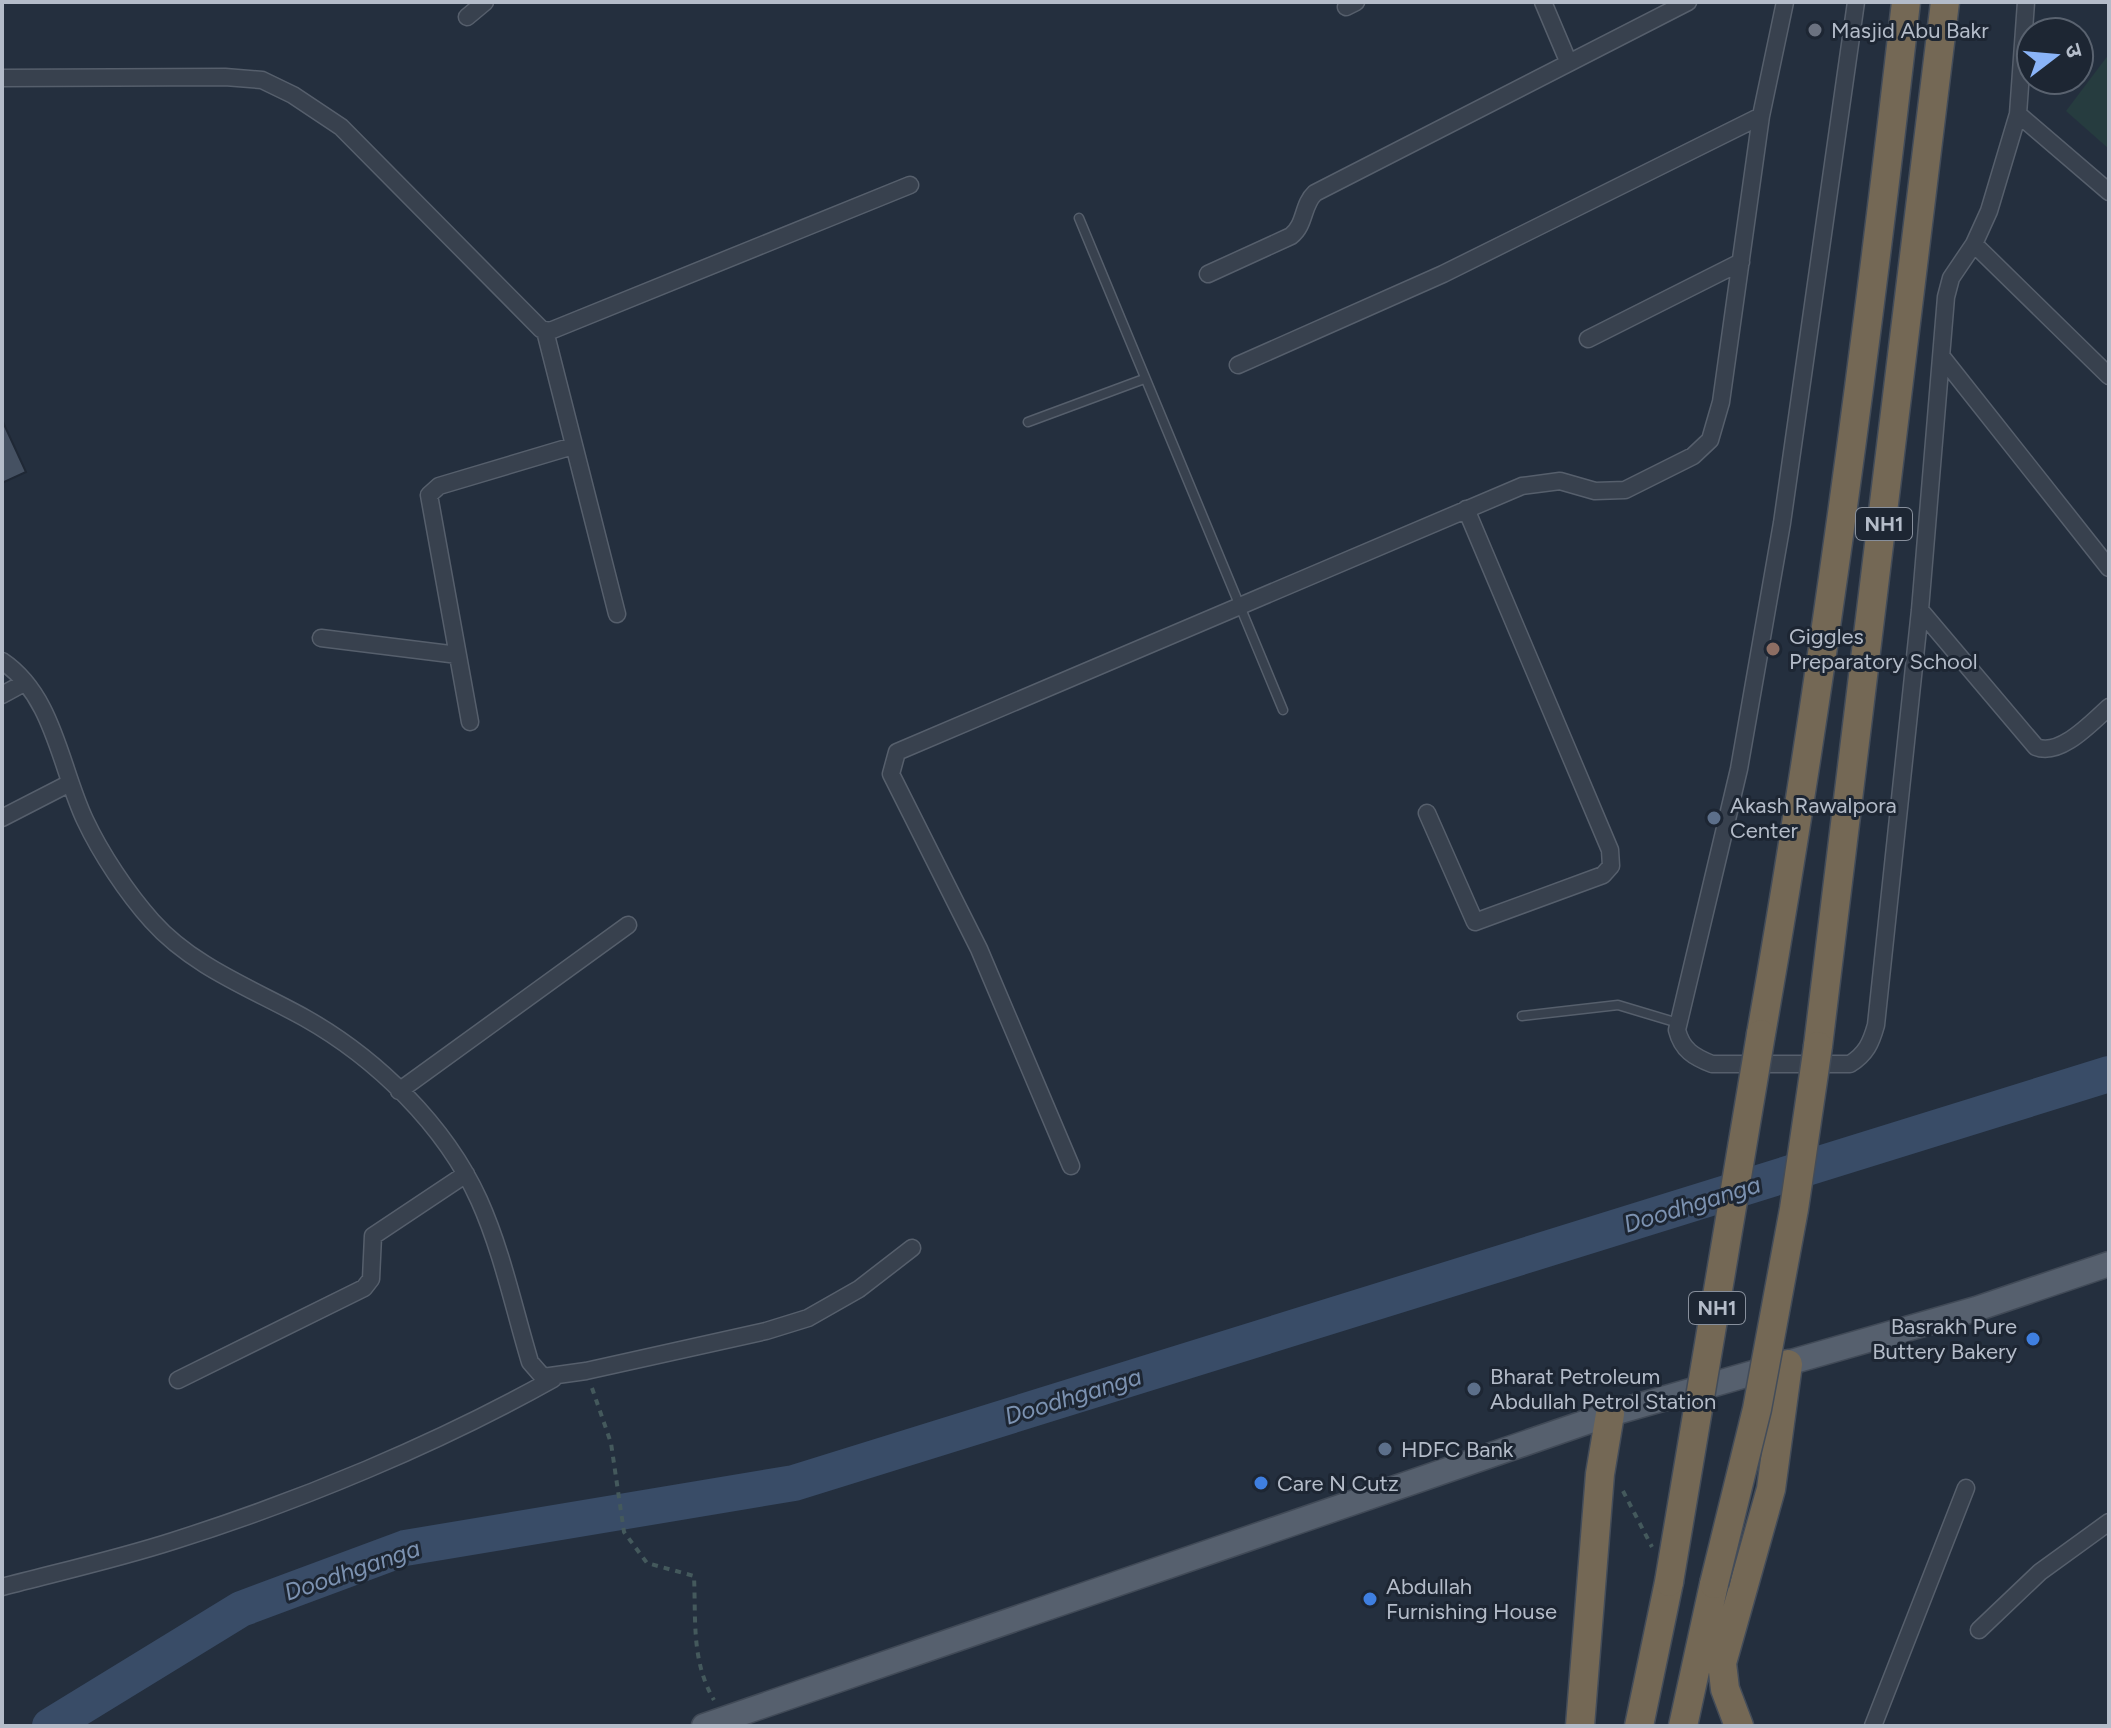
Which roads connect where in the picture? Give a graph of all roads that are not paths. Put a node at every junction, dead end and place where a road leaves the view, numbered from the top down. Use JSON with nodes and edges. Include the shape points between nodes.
{"nodes":[{"id":1,"x":485,"y":2,"type":"edge"},
{"id":2,"x":1543,"y":2,"type":"edge"},
{"id":3,"x":1688,"y":2,"type":"edge"},
{"id":4,"x":1785,"y":2,"type":"edge"},
{"id":5,"x":1856,"y":2,"type":"edge"},
{"id":6,"x":1906,"y":2,"type":"edge"},
{"id":7,"x":1945,"y":2,"type":"edge"},
{"id":8,"x":2026,"y":2,"type":"edge"},
{"id":9,"x":1669,"y":6,"type":"edge"},
{"id":10,"x":467,"y":17,"type":"dead end"},
{"id":11,"x":1568,"y":61,"type":"junction"},
{"id":12,"x":2,"y":78,"type":"edge"},
{"id":13,"x":2018,"y":114,"type":"junction"},
{"id":14,"x":1761,"y":116,"type":"junction"},
{"id":15,"x":910,"y":185,"type":"dead end"},
{"id":16,"x":2109,"y":192,"type":"edge"},
{"id":17,"x":1079,"y":218,"type":"dead end"},
{"id":18,"x":1974,"y":244,"type":"junction"},
{"id":19,"x":1741,"y":262,"type":"junction"},
{"id":20,"x":1208,"y":274,"type":"dead end"},
{"id":21,"x":545,"y":331,"type":"junction"},
{"id":22,"x":1588,"y":339,"type":"dead end"},
{"id":23,"x":1942,"y":357,"type":"junction"},
{"id":24,"x":1238,"y":365,"type":"dead end"},
{"id":25,"x":2109,"y":376,"type":"edge"},
{"id":26,"x":1144,"y":379,"type":"junction"},
{"id":27,"x":1028,"y":422,"type":"dead end"},
{"id":28,"x":573,"y":446,"type":"junction"},
{"id":29,"x":1466,"y":509,"type":"junction"},
{"id":30,"x":2109,"y":568,"type":"edge"},
{"id":31,"x":1240,"y":604,"type":"junction"},
{"id":32,"x":1920,"y":610,"type":"junction"},
{"id":33,"x":617,"y":614,"type":"dead end"},
{"id":34,"x":321,"y":638,"type":"dead end"},
{"id":35,"x":458,"y":655,"type":"junction"},
{"id":36,"x":2,"y":661,"type":"edge"},
{"id":37,"x":24,"y":683,"type":"junction"},
{"id":38,"x":2,"y":695,"type":"edge"},
{"id":39,"x":2109,"y":707,"type":"edge"},
{"id":40,"x":1283,"y":710,"type":"dead end"},
{"id":41,"x":470,"y":722,"type":"dead end"},
{"id":42,"x":70,"y":783,"type":"junction"},
{"id":43,"x":1427,"y":813,"type":"dead end"},
{"id":44,"x":2,"y":818,"type":"edge"},
{"id":45,"x":628,"y":925,"type":"dead end"},
{"id":46,"x":1522,"y":1016,"type":"dead end"},
{"id":47,"x":1678,"y":1023,"type":"junction"},
{"id":48,"x":399,"y":1091,"type":"junction"},
{"id":49,"x":1071,"y":1166,"type":"dead end"},
{"id":50,"x":466,"y":1174,"type":"junction"},
{"id":51,"x":912,"y":1248,"type":"dead end"},
{"id":52,"x":2109,"y":1264,"type":"edge"},
{"id":53,"x":1788,"y":1364,"type":"junction"},
{"id":54,"x":553,"y":1379,"type":"junction"},
{"id":55,"x":178,"y":1380,"type":"dead end"},
{"id":56,"x":1610,"y":1414,"type":"junction"},
{"id":57,"x":1966,"y":1488,"type":"dead end"},
{"id":58,"x":2109,"y":1522,"type":"edge"},
{"id":59,"x":2,"y":1587,"type":"edge"},
{"id":60,"x":1979,"y":1630,"type":"dead end"},
{"id":61,"x":720,"y":1724,"type":"edge"},
{"id":62,"x":1580,"y":1726,"type":"edge"},
{"id":63,"x":1639,"y":1726,"type":"edge"},
{"id":64,"x":1683,"y":1726,"type":"edge"},
{"id":65,"x":1739,"y":1726,"type":"edge"},
{"id":66,"x":1873,"y":1726,"type":"edge"}],
"edges":[{"from":1,"to":10,"type":"street"},
{"from":2,"to":11,"type":"street"},
{"from":3,"to":9,"type":"street"},
{"from":4,"to":14,"type":"street"},
{"from":5,"to":47,"type":"street","via":[[1782,523],[1739,769]]},
{"from":6,"to":63,"type":"highway","number":"NH1","bridge":true,"via":[[1799,816],[1669,1582]]},
{"from":7,"to":64,"type":"highway","number":"NH1","bridge":true,"via":[[1794,1209],[1757,1409]]},
{"from":8,"to":13,"type":"street"},
{"from":9,"to":11,"type":"street"},
{"from":11,"to":20,"type":"street","via":[[1315,193],[1300,230]]},
{"from":12,"to":21,"type":"street","via":[[262,80],[341,127]]},
{"from":13,"to":16,"type":"street"},
{"from":13,"to":18,"type":"street"},
{"from":14,"to":19,"type":"street"},
{"from":14,"to":24,"type":"street","via":[[1443,274]]},
{"from":15,"to":21,"type":"street"},
{"from":17,"to":26,"type":"lane"},
{"from":18,"to":23,"type":"street","via":[[1951,278]]},
{"from":18,"to":25,"type":"street"},
{"from":19,"to":22,"type":"street"},
{"from":19,"to":29,"type":"street","via":[[1716,423],[1710,440],[1693,456],[1612,493],[1542,481]]},
{"from":21,"to":28,"type":"street"},
{"from":23,"to":30,"type":"street"},
{"from":23,"to":32,"type":"street"},
{"from":26,"to":27,"type":"lane"},
{"from":26,"to":31,"type":"lane"},
{"from":28,"to":33,"type":"street"},
{"from":28,"to":35,"type":"street","via":[[439,486],[429,495]]},
{"from":29,"to":31,"type":"street"},
{"from":29,"to":43,"type":"street","via":[[1610,850],[1611,866],[1603,875],[1475,922]]},
{"from":31,"to":40,"type":"lane"},
{"from":31,"to":49,"type":"street","via":[[907,746],[891,762],[891,774],[979,949]]},
{"from":32,"to":39,"type":"street","via":[[2036,747],[2059,747]]},
{"from":32,"to":47,"type":"street","via":[[1871,1043],[1850,1064],[1712,1064],[1686,1049]]},
{"from":34,"to":35,"type":"street"},
{"from":35,"to":41,"type":"street"},
{"from":36,"to":37,"type":"street"},
{"from":37,"to":38,"type":"street"},
{"from":37,"to":42,"type":"street","via":[[49,721]]},
{"from":42,"to":44,"type":"street"},
{"from":42,"to":48,"type":"street","via":[[112,864],[170,939],[215,971],[336,1038]]},
{"from":45,"to":48,"type":"street"},
{"from":46,"to":47,"type":"lane","via":[[1618,1005]]},
{"from":48,"to":50,"type":"street"},
{"from":50,"to":54,"type":"street","via":[[492,1234],[530,1362],[543,1377]]},
{"from":50,"to":55,"type":"street","via":[[373,1236],[371,1279],[364,1288]]},
{"from":51,"to":54,"type":"street","via":[[859,1289],[808,1318]]},
{"from":52,"to":53,"type":"main road"},
{"from":53,"to":56,"type":"main road"},
{"from":53,"to":65,"type":"highway","via":[[1771,1489],[1722,1663]]},
{"from":54,"to":59,"type":"street","via":[[463,1427],[225,1523]]},
{"from":56,"to":61,"type":"main road"},
{"from":56,"to":62,"type":"highway"},
{"from":57,"to":66,"type":"street"},
{"from":58,"to":60,"type":"street","via":[[2040,1572]]}]}
